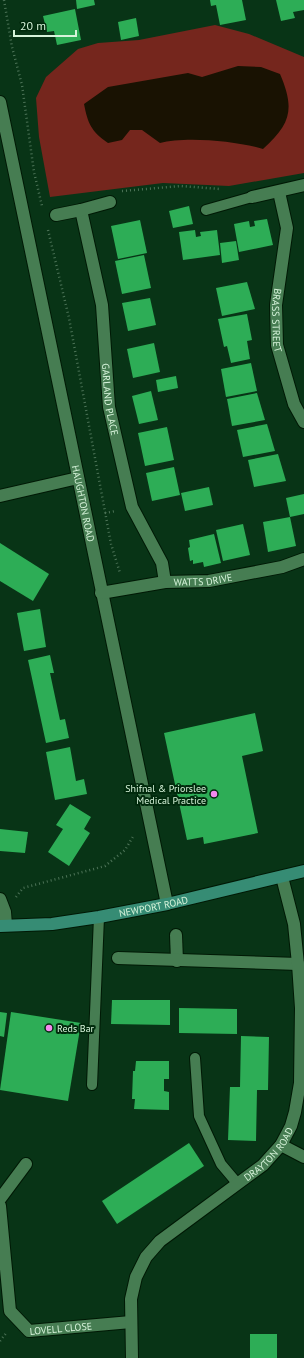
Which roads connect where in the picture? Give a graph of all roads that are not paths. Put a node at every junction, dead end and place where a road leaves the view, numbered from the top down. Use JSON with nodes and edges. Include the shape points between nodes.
{"nodes":[{"id":1,"x":0,"y":102,"type":"edge"},
{"id":2,"x":304,"y":185,"type":"edge"},
{"id":3,"x":279,"y":192,"type":"junction"},
{"id":4,"x":252,"y":197,"type":"joint"},
{"id":5,"x":110,"y":202,"type":"road end"},
{"id":6,"x":82,"y":210,"type":"junction"},
{"id":7,"x":206,"y":210,"type":"dead end"},
{"id":8,"x":56,"y":215,"type":"dead end"},
{"id":9,"x":304,"y":422,"type":"edge"},
{"id":10,"x":78,"y":478,"type":"junction"},
{"id":11,"x":0,"y":496,"type":"edge"},
{"id":12,"x":304,"y":559,"type":"edge"},
{"id":13,"x":165,"y":582,"type":"junction"},
{"id":14,"x":101,"y":593,"type":"junction"},
{"id":15,"x":304,"y":871,"type":"edge"},
{"id":16,"x":282,"y":877,"type":"junction"},
{"id":17,"x":0,"y":899,"type":"edge"},
{"id":18,"x":167,"y":904,"type":"junction"},
{"id":19,"x":99,"y":917,"type":"junction"},
{"id":20,"x":3,"y":925,"type":"edge"},
{"id":21,"x":176,"y":935,"type":"dead end"},
{"id":22,"x":118,"y":958,"type":"dead end"},
{"id":23,"x":177,"y":960,"type":"junction"},
{"id":24,"x":298,"y":964,"type":"junction"},
{"id":25,"x":302,"y":1007,"type":"edge"},
{"id":26,"x":195,"y":1058,"type":"dead end"},
{"id":27,"x":92,"y":1085,"type":"dead end"},
{"id":28,"x":281,"y":1145,"type":"junction"},
{"id":29,"x":304,"y":1157,"type":"edge"},
{"id":30,"x":26,"y":1164,"type":"dead end"},
{"id":31,"x":237,"y":1183,"type":"junction"},
{"id":32,"x":0,"y":1199,"type":"edge"},
{"id":33,"x":0,"y":1206,"type":"edge"},
{"id":34,"x":131,"y":1322,"type":"junction"},
{"id":35,"x":132,"y":1358,"type":"edge"}],
"edges":[{"from":1,"to":10,"type":"street","name":"HAUGHTON ROAD"},
{"from":2,"to":3,"type":"street"},
{"from":3,"to":4,"type":"street"},
{"from":3,"to":9,"type":"street","name":"BRASS STREET","via":[[287,228],[276,305],[277,345],[294,404]]},
{"from":4,"to":7,"type":"lane"},
{"from":5,"to":6,"type":"street"},
{"from":6,"to":8,"type":"street"},
{"from":6,"to":13,"type":"street","name":"GARLAND PLACE","via":[[102,305],[109,407],[132,507],[162,563]]},
{"from":10,"to":11,"type":"street"},
{"from":10,"to":14,"type":"street","name":"HAUGHTON ROAD"},
{"from":12,"to":13,"type":"street","name":"WATTS DRIVE","via":[[282,567],[209,581]]},
{"from":13,"to":14,"type":"street","name":"WATTS DRIVE"},
{"from":14,"to":18,"type":"street","name":"HAUGHTON ROAD"},
{"from":15,"to":16,"type":"main road","name":"NEWPORT ROAD"},
{"from":16,"to":18,"type":"main road","name":"NEWPORT ROAD"},
{"from":16,"to":24,"type":"street","name":"DRAYTON ROAD","via":[[294,924]]},
{"from":17,"to":20,"type":"street","via":[[5,912]]},
{"from":18,"to":19,"type":"main road","name":"NEWPORT ROAD"},
{"from":19,"to":20,"type":"main road","name":"NEWPORT ROAD","via":[[52,924]]},
{"from":19,"to":27,"type":"lane"},
{"from":21,"to":23,"type":"street"},
{"from":22,"to":23,"type":"street"},
{"from":23,"to":24,"type":"street"},
{"from":24,"to":25,"type":"street","name":"DRAYTON ROAD"},
{"from":25,"to":28,"type":"street","name":"DRAYTON ROAD","via":[[300,1083],[291,1126]]},
{"from":26,"to":31,"type":"lane","via":[[199,1116],[221,1164]]},
{"from":28,"to":29,"type":"street"},
{"from":28,"to":31,"type":"street","name":"DRAYTON ROAD","via":[[262,1165]]},
{"from":30,"to":32,"type":"street"},
{"from":31,"to":34,"type":"street","name":"DRAYTON ROAD","via":[[160,1241],[146,1257],[136,1277],[131,1299]]},
{"from":33,"to":34,"type":"street","name":"LOVELL CLOSE","via":[[10,1311],[29,1331]]},
{"from":34,"to":35,"type":"street","name":"DRAYTON ROAD"}]}
